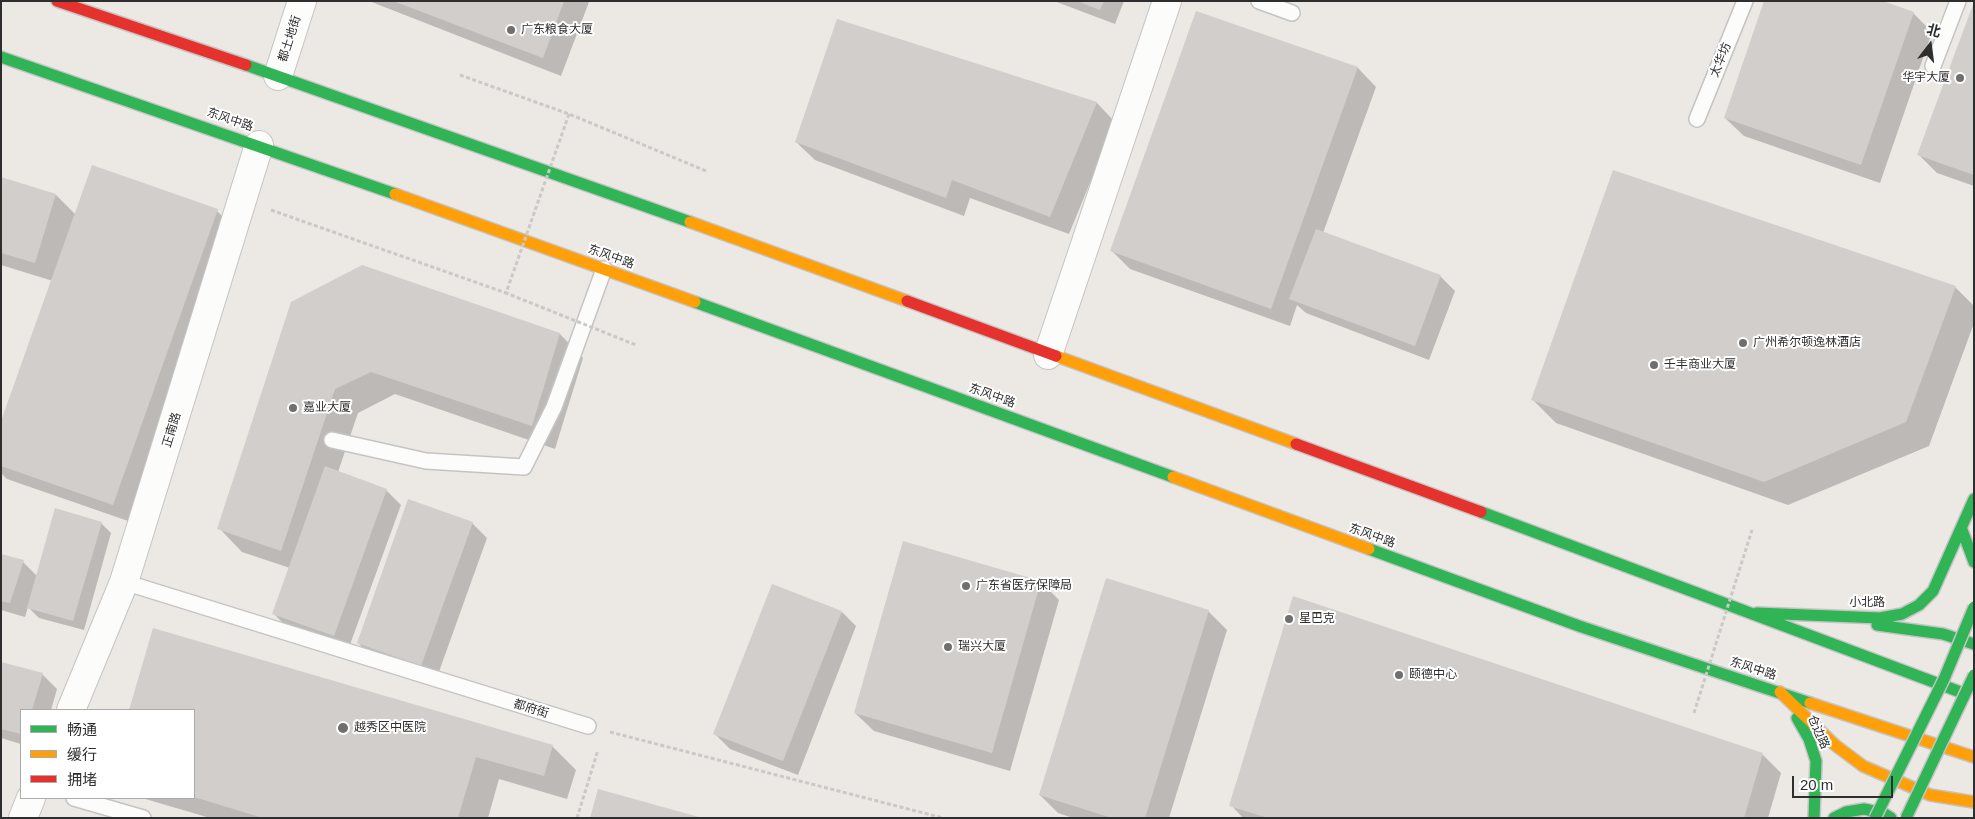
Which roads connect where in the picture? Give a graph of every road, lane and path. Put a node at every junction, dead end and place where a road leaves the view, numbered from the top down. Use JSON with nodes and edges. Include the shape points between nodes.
{"nodes":[{"id":1,"x":58,"y":1,"type":"edge"},
{"id":2,"x":302,"y":1,"type":"edge"},
{"id":3,"x":1167,"y":1,"type":"edge"},
{"id":4,"x":1259,"y":1,"type":"edge"},
{"id":5,"x":1744,"y":1,"type":"edge"},
{"id":6,"x":1958,"y":1,"type":"edge"},
{"id":7,"x":1292,"y":13,"type":"dead end"},
{"id":8,"x":1,"y":57,"type":"edge"},
{"id":9,"x":1933,"y":66,"type":"dead end"},
{"id":10,"x":460,"y":75,"type":"dead end"},
{"id":11,"x":278,"y":76,"type":"junction"},
{"id":12,"x":568,"y":114,"type":"junction"},
{"id":13,"x":1697,"y":119,"type":"dead end"},
{"id":14,"x":259,"y":145,"type":"junction"},
{"id":15,"x":706,"y":171,"type":"dead end"},
{"id":16,"x":243,"y":199,"type":"junction"},
{"id":17,"x":604,"y":269,"type":"junction"},
{"id":18,"x":506,"y":293,"type":"junction"},
{"id":19,"x":636,"y":345,"type":"dead end"},
{"id":20,"x":1048,"y":355,"type":"junction"},
{"id":21,"x":332,"y":440,"type":"dead end"},
{"id":22,"x":1974,"y":499,"type":"edge"},
{"id":23,"x":1752,"y":530,"type":"dead end"},
{"id":24,"x":1962,"y":530,"type":"junction"},
{"id":25,"x":1974,"y":562,"type":"edge"},
{"id":26,"x":124,"y":582,"type":"junction"},
{"id":27,"x":1974,"y":607,"type":"edge"},
{"id":28,"x":1751,"y":613,"type":"junction"},
{"id":29,"x":1974,"y":644,"type":"edge"},
{"id":30,"x":1974,"y":675,"type":"edge"},
{"id":31,"x":1780,"y":692,"type":"junction"},
{"id":32,"x":1974,"y":697,"type":"edge"},
{"id":33,"x":71,"y":709,"type":"edge"},
{"id":34,"x":1694,"y":713,"type":"dead end"},
{"id":35,"x":588,"y":726,"type":"joint"},
{"id":36,"x":604,"y":730,"type":"junction"},
{"id":37,"x":1974,"y":757,"type":"edge"},
{"id":38,"x":32,"y":799,"type":"edge"},
{"id":39,"x":77,"y":799,"type":"edge"},
{"id":40,"x":1974,"y":802,"type":"edge"},
{"id":41,"x":23,"y":818,"type":"edge"},
{"id":42,"x":143,"y":818,"type":"edge"},
{"id":43,"x":577,"y":818,"type":"edge"},
{"id":44,"x":943,"y":818,"type":"edge"},
{"id":45,"x":1814,"y":818,"type":"edge"},
{"id":46,"x":1834,"y":818,"type":"edge"},
{"id":47,"x":1875,"y":818,"type":"edge"},
{"id":48,"x":1891,"y":818,"type":"edge"},
{"id":49,"x":1906,"y":818,"type":"edge"}],
"edges":[{"from":1,"to":11,"type":"main road"},
{"from":2,"to":11,"type":"street","name":"都土地街"},
{"from":3,"to":20,"type":"street"},
{"from":4,"to":7,"type":"lane"},
{"from":5,"to":13,"type":"lane","name":"太华坊"},
{"from":6,"to":9,"type":"lane"},
{"from":8,"to":14,"type":"main road","name":"东风中路"},
{"from":10,"to":12,"type":"path"},
{"from":11,"to":20,"type":"main road"},
{"from":12,"to":15,"type":"path"},
{"from":12,"to":18,"type":"path","bridge":true},
{"from":14,"to":16,"type":"street","name":"正南路"},
{"from":14,"to":17,"type":"main road","name":"东风中路"},
{"from":16,"to":18,"type":"path"},
{"from":16,"to":26,"type":"street","name":"正南路"},
{"from":17,"to":21,"type":"lane","via":[[554,407],[524,467],[426,461]]},
{"from":17,"to":31,"type":"main road","name":"东风中路","via":[[1579,626]]},
{"from":18,"to":19,"type":"path","bridge":true},
{"from":20,"to":28,"type":"main road"},
{"from":22,"to":24,"type":"main road","name":"小北路"},
{"from":23,"to":34,"type":"path","bridge":true},
{"from":24,"to":25,"type":"main road"},
{"from":24,"to":28,"type":"main road","name":"小北路","via":[[1933,591],[1919,605],[1902,614],[1880,618]]},
{"from":26,"to":33,"type":"street","name":"正南路"},
{"from":26,"to":35,"type":"lane","name":"都府街"},
{"from":27,"to":47,"type":"main road","bridge":true,"via":[[1944,679]]},
{"from":28,"to":29,"type":"main road","via":[[1919,629]]},
{"from":28,"to":32,"type":"main road"},
{"from":30,"to":49,"type":"main road","bridge":true},
{"from":31,"to":37,"type":"main road","name":"东风中路"},
{"from":31,"to":40,"type":"main road","via":[[1835,745],[1863,766],[1930,795]]},
{"from":31,"to":45,"type":"main road","name":"仓边路","via":[[1809,740],[1816,761]]},
{"from":35,"to":36,"type":"path"},
{"from":36,"to":43,"type":"path"},
{"from":36,"to":44,"type":"path"},
{"from":38,"to":41,"type":"street"},
{"from":39,"to":42,"type":"lane"},
{"from":46,"to":48,"type":"main road","via":[[1864,809]]}]}
